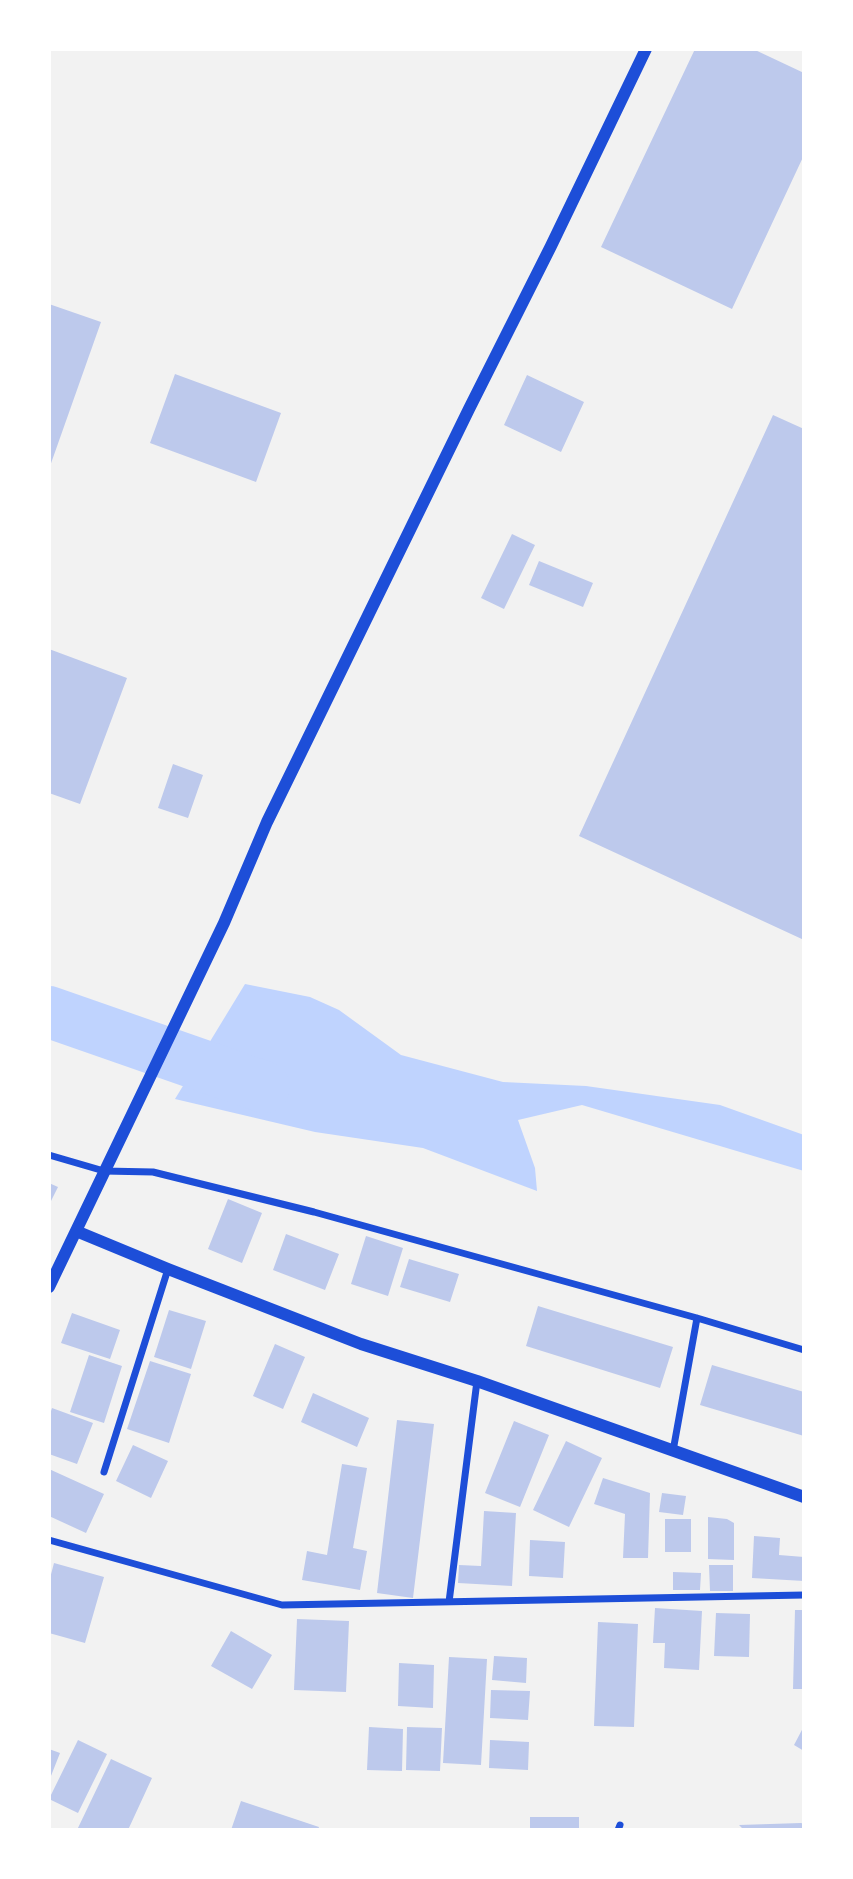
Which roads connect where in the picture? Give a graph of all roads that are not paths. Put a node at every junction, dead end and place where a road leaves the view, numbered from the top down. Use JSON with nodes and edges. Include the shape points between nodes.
{"nodes":[{"id":1,"x":646,"y":49,"type":"edge"},
{"id":2,"x":49,"y":1155,"type":"edge"},
{"id":3,"x":104,"y":1171,"type":"junction"},
{"id":4,"x":76,"y":1231,"type":"junction"},
{"id":5,"x":168,"y":1269,"type":"junction"},
{"id":6,"x":49,"y":1287,"type":"edge"},
{"id":7,"x":697,"y":1318,"type":"junction"},
{"id":8,"x":804,"y":1350,"type":"edge"},
{"id":9,"x":477,"y":1381,"type":"junction"},
{"id":10,"x":673,"y":1451,"type":"junction"},
{"id":11,"x":104,"y":1472,"type":"dead end"},
{"id":12,"x":804,"y":1497,"type":"edge"},
{"id":13,"x":49,"y":1540,"type":"edge"},
{"id":14,"x":804,"y":1595,"type":"edge"},
{"id":15,"x":449,"y":1602,"type":"junction"}],
"edges":[{"from":1,"to":3,"type":"street","via":[[267,822]]},
{"from":2,"to":3,"type":"street"},
{"from":3,"to":4,"type":"street"},
{"from":3,"to":7,"type":"street","via":[[180,1178]]},
{"from":4,"to":5,"type":"street"},
{"from":4,"to":6,"type":"street"},
{"from":5,"to":9,"type":"street","via":[[361,1343]]},
{"from":5,"to":11,"type":"street"},
{"from":7,"to":8,"type":"street"},
{"from":7,"to":10,"type":"street"},
{"from":9,"to":10,"type":"street"},
{"from":9,"to":15,"type":"street"},
{"from":10,"to":12,"type":"street"},
{"from":13,"to":15,"type":"street","via":[[282,1605]]},
{"from":14,"to":15,"type":"street"}]}
